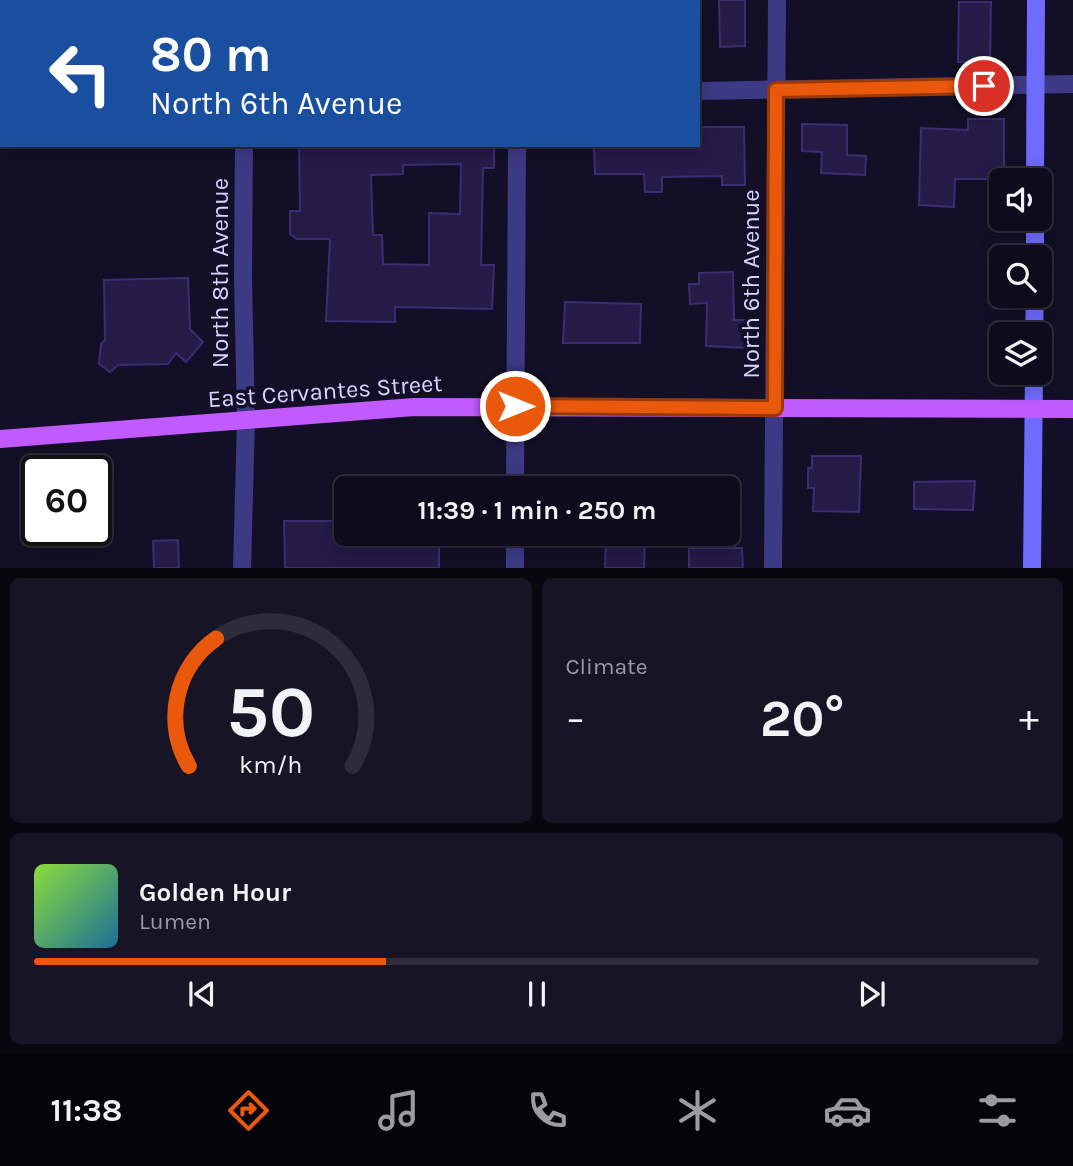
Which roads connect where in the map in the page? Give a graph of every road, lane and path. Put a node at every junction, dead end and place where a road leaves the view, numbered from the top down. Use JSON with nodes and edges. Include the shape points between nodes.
{"nodes":[{"id":1,"x":777,"y":0,"type":"edge"},
{"id":2,"x":1036,"y":0,"type":"edge"},
{"id":3,"x":1073,"y":84,"type":"edge"},
{"id":4,"x":1036,"y":85,"type":"junction"},
{"id":5,"x":776,"y":90,"type":"junction"},
{"id":6,"x":700,"y":92,"type":"edge"},
{"id":7,"x":244,"y":147,"type":"edge"},
{"id":8,"x":517,"y":147,"type":"edge"},
{"id":9,"x":1035,"y":168,"type":"edge"},
{"id":10,"x":1034,"y":385,"type":"edge"},
{"id":11,"x":515,"y":406,"type":"junction"},
{"id":12,"x":775,"y":408,"type":"junction"},
{"id":13,"x":1073,"y":409,"type":"edge"},
{"id":14,"x":1034,"y":410,"type":"junction"},
{"id":15,"x":246,"y":421,"type":"junction"},
{"id":16,"x":0,"y":439,"type":"edge"},
{"id":17,"x":515,"y":476,"type":"edge"},
{"id":18,"x":515,"y":546,"type":"edge"},
{"id":19,"x":242,"y":568,"type":"edge"},
{"id":20,"x":515,"y":568,"type":"edge"},
{"id":21,"x":774,"y":568,"type":"edge"},
{"id":22,"x":1032,"y":568,"type":"edge"}],
"edges":[{"from":1,"to":5,"type":"street","name":"North 6th Avenue"},
{"from":2,"to":4,"type":"main road"},
{"from":3,"to":4,"type":"street"},
{"from":4,"to":5,"type":"street"},
{"from":4,"to":9,"type":"main road"},
{"from":5,"to":6,"type":"street"},
{"from":5,"to":12,"type":"street","name":"North 6th Avenue"},
{"from":7,"to":15,"type":"street","name":"North 8th Avenue"},
{"from":8,"to":11,"type":"street"},
{"from":10,"to":14,"type":"main road"},
{"from":11,"to":12,"type":"main road","name":"East Cervantes Street"},
{"from":11,"to":15,"type":"main road","name":"East Cervantes Street","via":[[401,408]]},
{"from":11,"to":17,"type":"street"},
{"from":12,"to":14,"type":"main road","name":"East Cervantes Street"},
{"from":12,"to":21,"type":"street","name":"North 6th Avenue"},
{"from":13,"to":14,"type":"main road","name":"East Cervantes Street"},
{"from":14,"to":22,"type":"main road"},
{"from":15,"to":16,"type":"main road","name":"East Cervantes Street"},
{"from":15,"to":19,"type":"street","name":"North 8th Avenue"},
{"from":18,"to":20,"type":"street"}]}
